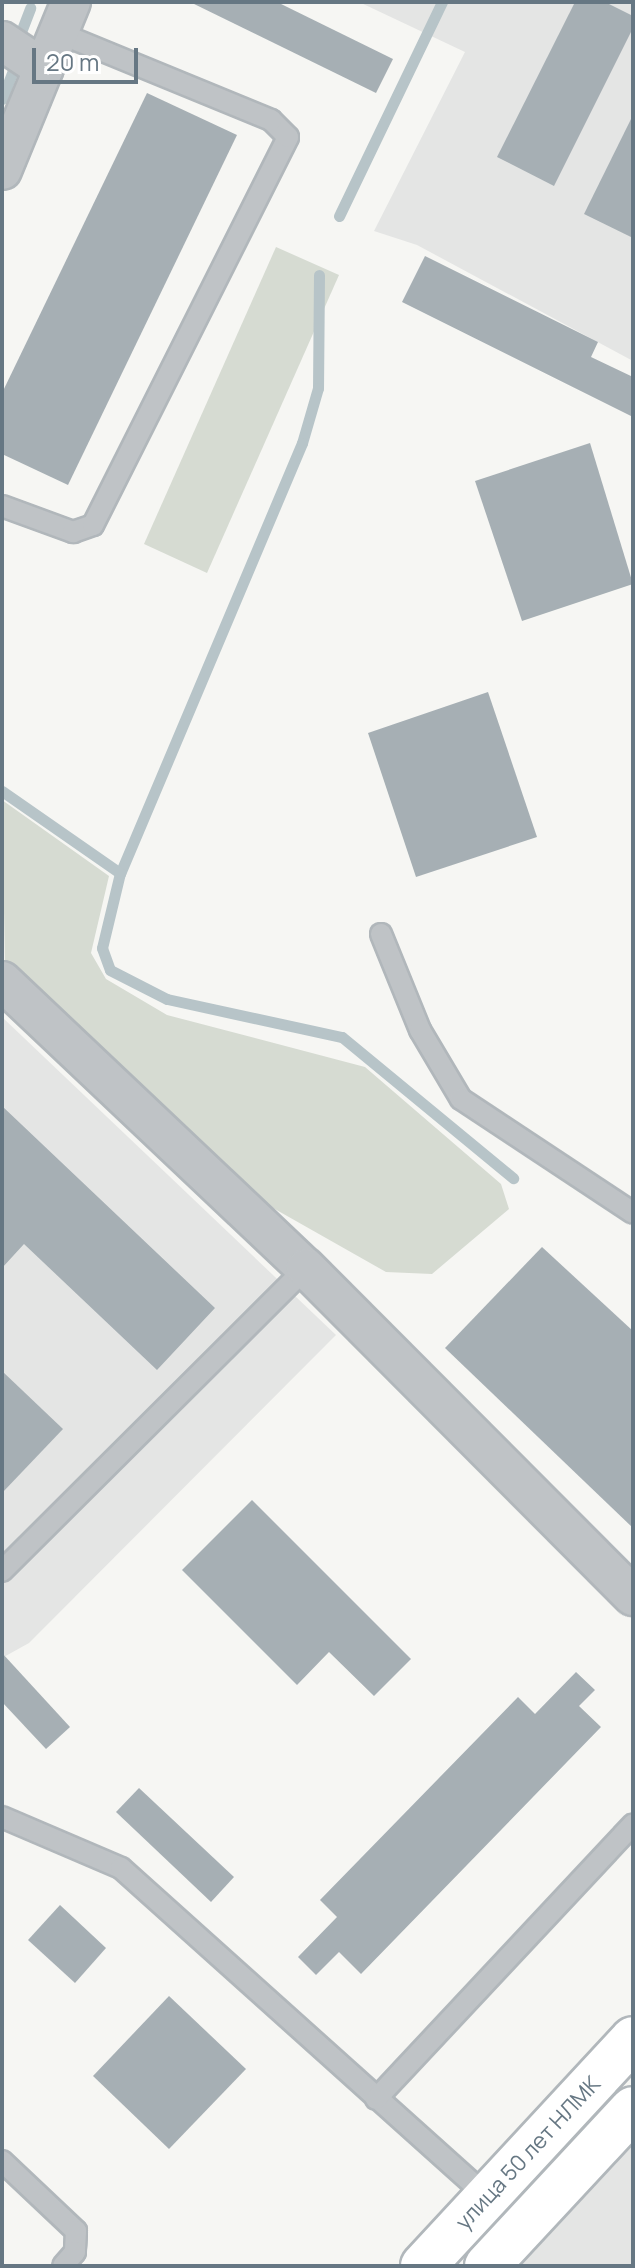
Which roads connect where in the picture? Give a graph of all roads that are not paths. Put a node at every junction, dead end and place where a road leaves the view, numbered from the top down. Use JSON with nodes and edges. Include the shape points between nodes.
{"nodes":[{"id":1,"x":65,"y":18,"type":"edge"},
{"id":2,"x":2,"y":41,"type":"edge"},
{"id":3,"x":44,"y":69,"type":"junction"},
{"id":4,"x":2,"y":170,"type":"edge"},
{"id":5,"x":2,"y":506,"type":"edge"},
{"id":6,"x":381,"y":934,"type":"dead end"},
{"id":7,"x":2,"y":981,"type":"edge"},
{"id":8,"x":633,"y":1213,"type":"edge"},
{"id":9,"x":306,"y":1268,"type":"junction"},
{"id":10,"x":2,"y":1571,"type":"edge"},
{"id":11,"x":633,"y":1596,"type":"edge"},
{"id":12,"x":2,"y":1817,"type":"edge"},
{"id":13,"x":633,"y":1824,"type":"edge"},
{"id":14,"x":633,"y":2039,"type":"edge"},
{"id":15,"x":376,"y":2099,"type":"junction"},
{"id":16,"x":633,"y":2109,"type":"edge"},
{"id":17,"x":2,"y":2161,"type":"edge"},
{"id":18,"x":488,"y":2197,"type":"junction"},
{"id":19,"x":63,"y":2266,"type":"edge"},
{"id":20,"x":423,"y":2266,"type":"edge"},
{"id":21,"x":487,"y":2266,"type":"edge"}],
"edges":[{"from":1,"to":3,"type":"street"},
{"from":1,"to":5,"type":"lane","via":[[271,120],[288,137],[93,525],[73,532]]},
{"from":2,"to":3,"type":"street"},
{"from":3,"to":4,"type":"street"},
{"from":6,"to":8,"type":"lane","via":[[420,1030],[461,1099]]},
{"from":7,"to":9,"type":"street"},
{"from":9,"to":10,"type":"lane"},
{"from":9,"to":11,"type":"street"},
{"from":12,"to":15,"type":"lane","via":[[121,1868]]},
{"from":13,"to":15,"type":"lane"},
{"from":14,"to":18,"type":"main road","name":"улица 50 лет НЛМК"},
{"from":15,"to":18,"type":"lane"},
{"from":16,"to":21,"type":"main road"},
{"from":17,"to":19,"type":"lane","via":[[76,2231],[75,2252]]},
{"from":18,"to":20,"type":"main road","name":"улица 50 лет НЛМК"}]}
